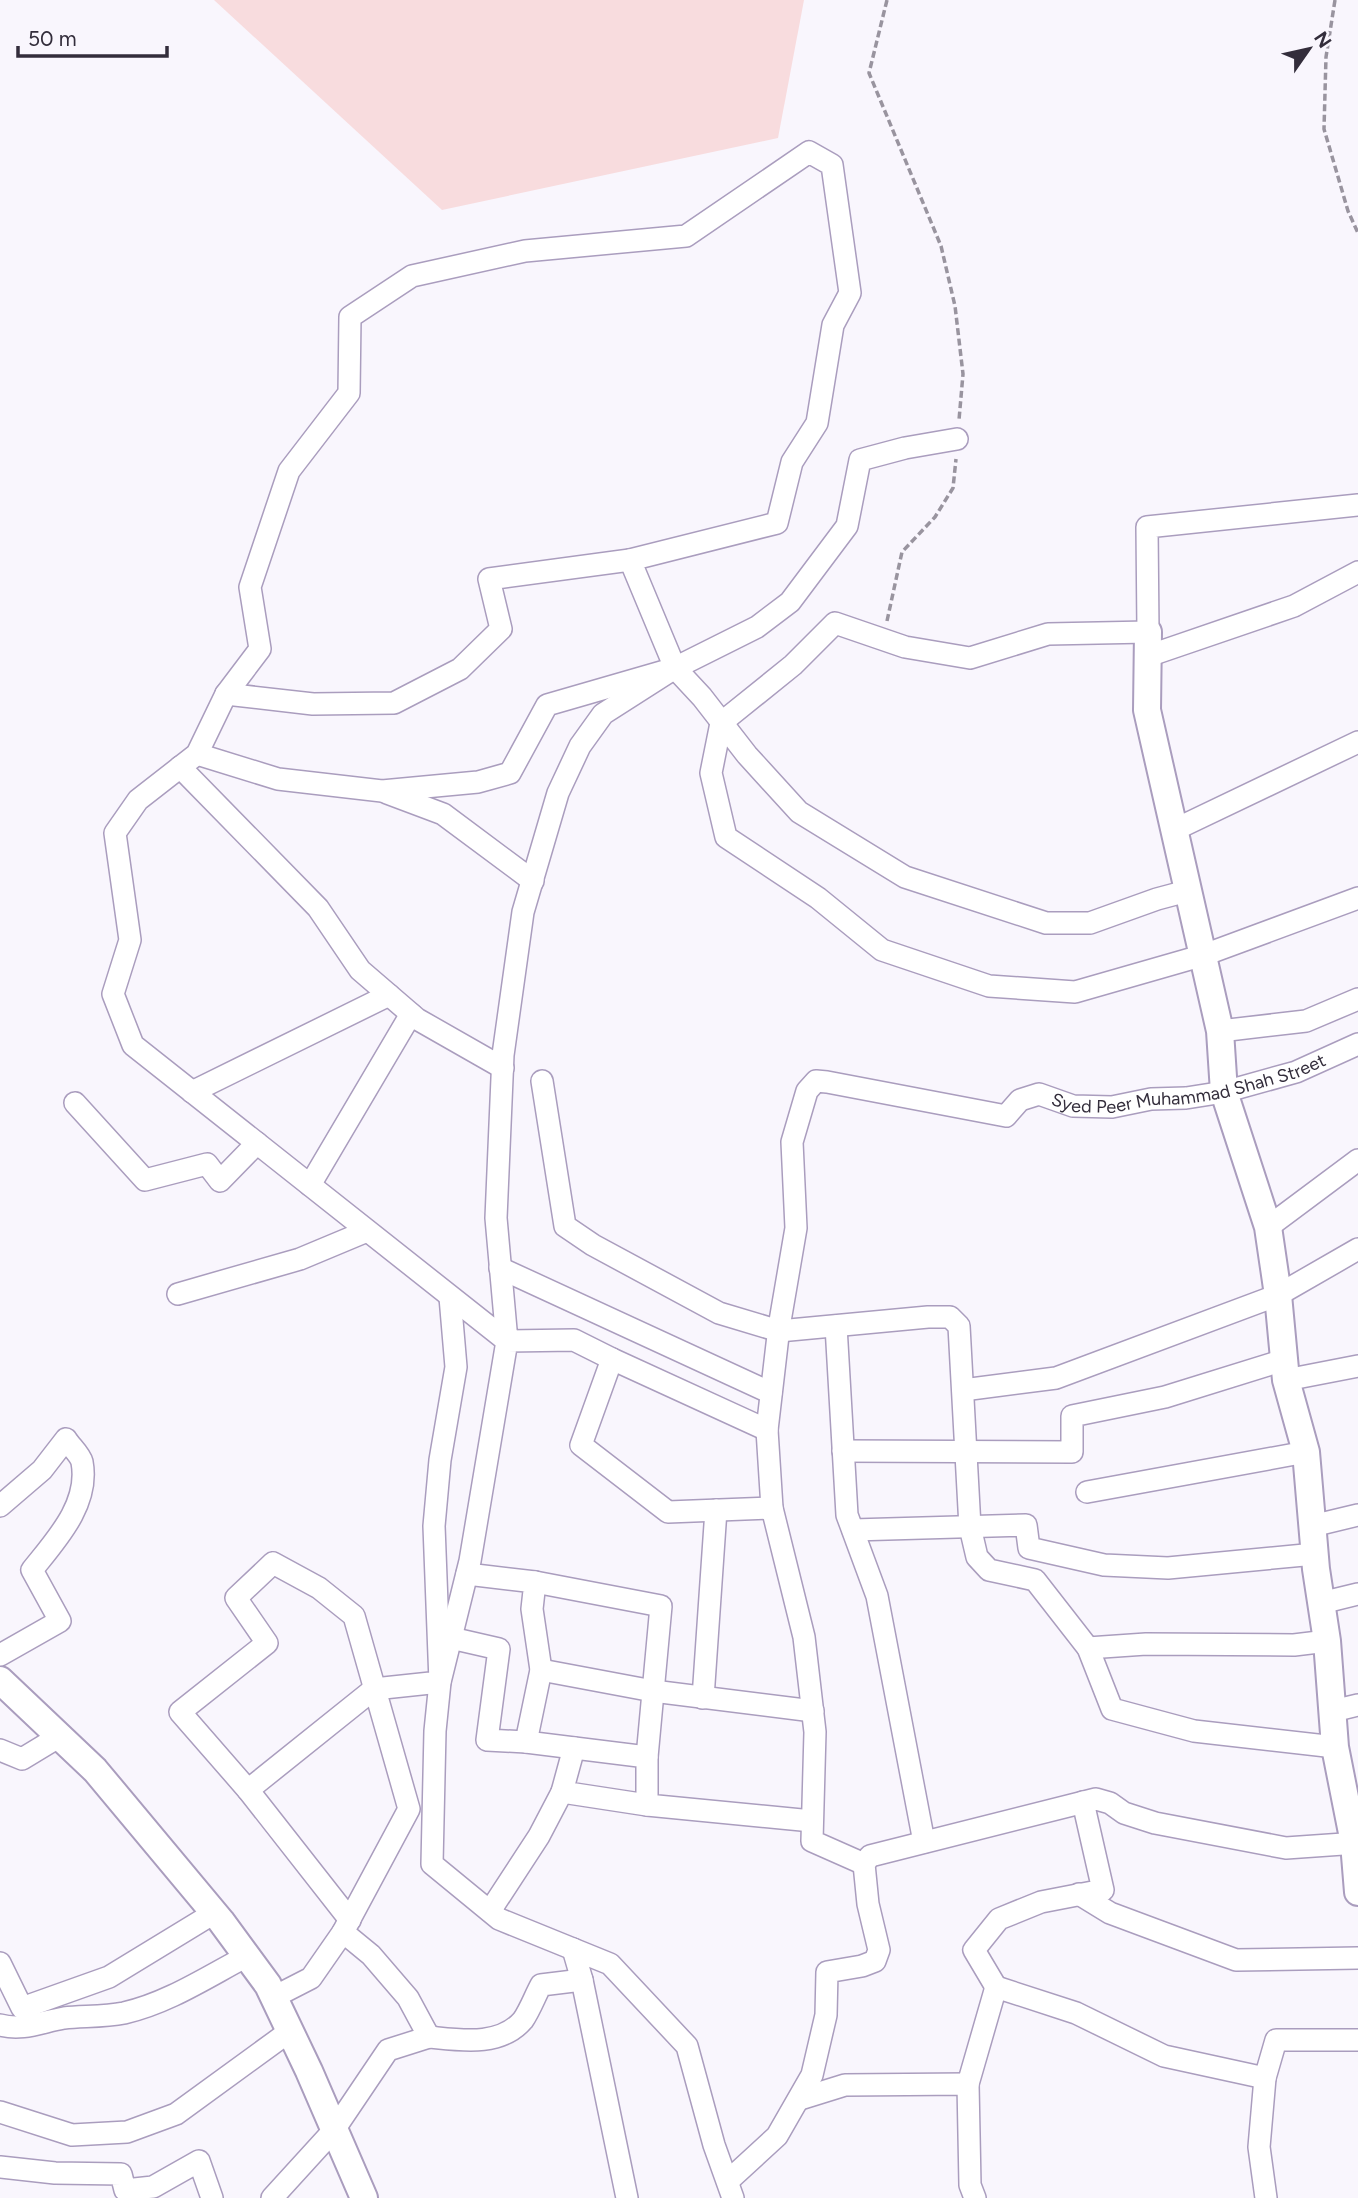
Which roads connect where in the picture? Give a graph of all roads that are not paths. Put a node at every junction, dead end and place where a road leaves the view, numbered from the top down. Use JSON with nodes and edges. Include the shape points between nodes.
{"nodes":[{"id":1,"x":957,"y":439,"type":"road end"},
{"id":2,"x":1358,"y":505,"type":"edge"},
{"id":3,"x":630,"y":560,"type":"junction"},
{"id":4,"x":1358,"y":572,"type":"edge"},
{"id":5,"x":1148,"y":644,"type":"junction"},
{"id":6,"x":675,"y":668,"type":"junction"},
{"id":7,"x":226,"y":694,"type":"junction"},
{"id":8,"x":722,"y":723,"type":"junction"},
{"id":9,"x":1358,"y":742,"type":"edge"},
{"id":10,"x":188,"y":761,"type":"junction"},
{"id":11,"x":382,"y":791,"type":"junction"},
{"id":12,"x":1174,"y":830,"type":"junction"},
{"id":13,"x":533,"y":881,"type":"junction"},
{"id":14,"x":1187,"y":891,"type":"junction"},
{"id":15,"x":1358,"y":898,"type":"edge"},
{"id":16,"x":1204,"y":956,"type":"junction"},
{"id":17,"x":389,"y":995,"type":"junction"},
{"id":18,"x":1358,"y":999,"type":"edge"},
{"id":19,"x":411,"y":1014,"type":"junction"},
{"id":20,"x":1220,"y":1031,"type":"junction"},
{"id":21,"x":1358,"y":1044,"type":"edge"},
{"id":22,"x":503,"y":1068,"type":"junction"},
{"id":23,"x":542,"y":1081,"type":"dead end"},
{"id":24,"x":192,"y":1091,"type":"junction"},
{"id":25,"x":1224,"y":1092,"type":"junction"},
{"id":26,"x":75,"y":1103,"type":"dead end"},
{"id":27,"x":257,"y":1143,"type":"junction"},
{"id":28,"x":1358,"y":1160,"type":"edge"},
{"id":29,"x":310,"y":1185,"type":"junction"},
{"id":30,"x":1268,"y":1227,"type":"junction"},
{"id":31,"x":368,"y":1231,"type":"junction"},
{"id":32,"x":1358,"y":1249,"type":"edge"},
{"id":33,"x":500,"y":1268,"type":"junction"},
{"id":34,"x":178,"y":1294,"type":"dead end"},
{"id":35,"x":1279,"y":1295,"type":"junction"},
{"id":36,"x":450,"y":1297,"type":"junction"},
{"id":37,"x":836,"y":1326,"type":"junction"},
{"id":38,"x":779,"y":1331,"type":"junction"},
{"id":39,"x":507,"y":1341,"type":"junction"},
{"id":40,"x":612,"y":1359,"type":"junction"},
{"id":41,"x":1358,"y":1366,"type":"edge"},
{"id":42,"x":1285,"y":1370,"type":"junction"},
{"id":43,"x":963,"y":1390,"type":"junction"},
{"id":44,"x":771,"y":1393,"type":"junction"},
{"id":45,"x":767,"y":1430,"type":"junction"},
{"id":46,"x":844,"y":1451,"type":"junction"},
{"id":47,"x":1306,"y":1451,"type":"junction"},
{"id":48,"x":967,"y":1454,"type":"junction"},
{"id":49,"x":1087,"y":1492,"type":"dead end"},
{"id":50,"x":0,"y":1506,"type":"edge"},
{"id":51,"x":772,"y":1508,"type":"junction"},
{"id":52,"x":716,"y":1510,"type":"junction"},
{"id":53,"x":1358,"y":1514,"type":"edge"},
{"id":54,"x":1312,"y":1526,"type":"junction"},
{"id":55,"x":970,"y":1527,"type":"junction"},
{"id":56,"x":853,"y":1530,"type":"junction"},
{"id":57,"x":1315,"y":1554,"type":"junction"},
{"id":58,"x":467,"y":1574,"type":"junction"},
{"id":59,"x":535,"y":1582,"type":"junction"},
{"id":60,"x":1358,"y":1594,"type":"edge"},
{"id":61,"x":1321,"y":1603,"type":"junction"},
{"id":62,"x":451,"y":1638,"type":"junction"},
{"id":63,"x":1327,"y":1641,"type":"junction"},
{"id":64,"x":1088,"y":1648,"type":"junction"},
{"id":65,"x":0,"y":1655,"type":"edge"},
{"id":66,"x":541,"y":1670,"type":"junction"},
{"id":67,"x":0,"y":1680,"type":"edge"},
{"id":68,"x":440,"y":1682,"type":"junction"},
{"id":69,"x":374,"y":1689,"type":"junction"},
{"id":70,"x":653,"y":1691,"type":"junction"},
{"id":71,"x":704,"y":1698,"type":"junction"},
{"id":72,"x":1345,"y":1708,"type":"edge"},
{"id":73,"x":813,"y":1711,"type":"junction"},
{"id":74,"x":60,"y":1736,"type":"junction"},
{"id":75,"x":526,"y":1742,"type":"junction"},
{"id":76,"x":1335,"y":1747,"type":"junction"},
{"id":77,"x":574,"y":1748,"type":"junction"},
{"id":78,"x":0,"y":1750,"type":"edge"},
{"id":79,"x":647,"y":1757,"type":"junction"},
{"id":80,"x":248,"y":1790,"type":"junction"},
{"id":81,"x":562,"y":1792,"type":"junction"},
{"id":82,"x":1083,"y":1802,"type":"junction"},
{"id":83,"x":647,"y":1805,"type":"junction"},
{"id":84,"x":812,"y":1821,"type":"junction"},
{"id":85,"x":924,"y":1842,"type":"junction"},
{"id":86,"x":1356,"y":1843,"type":"edge"},
{"id":87,"x":864,"y":1864,"type":"junction"},
{"id":88,"x":1358,"y":1892,"type":"edge"},
{"id":89,"x":1079,"y":1894,"type":"junction"},
{"id":90,"x":490,"y":1912,"type":"junction"},
{"id":91,"x":214,"y":1913,"type":"junction"},
{"id":92,"x":347,"y":1926,"type":"junction"},
{"id":93,"x":573,"y":1949,"type":"junction"},
{"id":94,"x":247,"y":1956,"type":"junction"},
{"id":95,"x":1358,"y":1958,"type":"edge"},
{"id":96,"x":0,"y":1963,"type":"edge"},
{"id":97,"x":582,"y":1980,"type":"junction"},
{"id":98,"x":996,"y":1987,"type":"junction"},
{"id":99,"x":274,"y":1997,"type":"junction"},
{"id":100,"x":0,"y":2025,"type":"edge"},
{"id":101,"x":290,"y":2032,"type":"junction"},
{"id":102,"x":429,"y":2037,"type":"junction"},
{"id":103,"x":1358,"y":2040,"type":"edge"},
{"id":104,"x":1265,"y":2078,"type":"junction"},
{"id":105,"x":968,"y":2084,"type":"junction"},
{"id":106,"x":800,"y":2099,"type":"junction"},
{"id":107,"x":0,"y":2112,"type":"edge"},
{"id":108,"x":334,"y":2130,"type":"junction"},
{"id":109,"x":0,"y":2167,"type":"edge"},
{"id":110,"x":730,"y":2189,"type":"edge"},
{"id":111,"x":212,"y":2198,"type":"edge"},
{"id":112,"x":272,"y":2198,"type":"edge"},
{"id":113,"x":363,"y":2198,"type":"edge"},
{"id":114,"x":627,"y":2198,"type":"edge"},
{"id":115,"x":975,"y":2198,"type":"edge"},
{"id":116,"x":1266,"y":2198,"type":"edge"}],
"edges":[{"from":1,"to":6,"type":"street","via":[[860,460],[847,526],[790,602],[757,627]]},
{"from":2,"to":5,"type":"street","via":[[1147,527]]},
{"from":3,"to":6,"type":"street"},
{"from":3,"to":7,"type":"street","via":[[488,579],[500,629],[460,670],[394,702],[313,704]]},
{"from":3,"to":7,"type":"street","via":[[777,523],[792,463],[817,423],[833,325],[850,293],[832,165],[809,152],[686,236],[525,251],[412,276],[350,317],[349,393],[289,471],[250,587],[260,649]]},
{"from":4,"to":5,"type":"street","via":[[1294,606]]},
{"from":5,"to":8,"type":"street","via":[[1048,634],[970,658],[905,647],[835,623],[793,665]]},
{"from":5,"to":12,"type":"street","via":[[1147,710]]},
{"from":6,"to":8,"type":"street"},
{"from":6,"to":11,"type":"street","via":[[547,705],[510,773],[478,782]]},
{"from":6,"to":13,"type":"street","via":[[604,713],[580,746],[558,793]]},
{"from":7,"to":10,"type":"street"},
{"from":8,"to":14,"type":"street","via":[[799,812],[905,877],[1046,923],[1090,923]]},
{"from":8,"to":16,"type":"street","via":[[712,773],[726,837],[818,898],[883,950],[989,986],[1075,992]]},
{"from":9,"to":12,"type":"street"},
{"from":10,"to":11,"type":"street","via":[[278,779]]},
{"from":10,"to":17,"type":"street","via":[[318,908],[360,970]]},
{"from":10,"to":24,"type":"street","via":[[138,800],[115,833],[130,940],[113,994],[133,1045]]},
{"from":11,"to":13,"type":"street","via":[[443,814]]},
{"from":12,"to":14,"type":"street"},
{"from":13,"to":22,"type":"street","via":[[523,912]]},
{"from":14,"to":16,"type":"street"},
{"from":15,"to":16,"type":"street"},
{"from":16,"to":20,"type":"street"},
{"from":17,"to":19,"type":"street"},
{"from":17,"to":24,"type":"street"},
{"from":18,"to":20,"type":"street","via":[[1306,1021]]},
{"from":19,"to":22,"type":"street"},
{"from":19,"to":29,"type":"street"},
{"from":20,"to":25,"type":"street"},
{"from":21,"to":25,"type":"street","name":"Syed Peer Muhammad Shah Street","via":[[1296,1072]]},
{"from":22,"to":33,"type":"street","via":[[496,1218]]},
{"from":23,"to":38,"type":"street","via":[[565,1226],[719,1313]]},
{"from":24,"to":27,"type":"street"},
{"from":25,"to":30,"type":"street"},
{"from":25,"to":38,"type":"street","name":"Syed Peer Muhammad Shah Street","via":[[1151,1098],[1112,1107],[1073,1106],[1039,1094],[1020,1100],[1006,1116],[816,1082],[807,1091],[792,1142],[796,1228]]},
{"from":26,"to":27,"type":"street","via":[[145,1180],[207,1164],[220,1181]]},
{"from":27,"to":29,"type":"street"},
{"from":28,"to":30,"type":"street"},
{"from":29,"to":31,"type":"street"},
{"from":30,"to":35,"type":"street"},
{"from":31,"to":34,"type":"street","via":[[300,1259]]},
{"from":31,"to":36,"type":"street"},
{"from":32,"to":35,"type":"street"},
{"from":33,"to":39,"type":"street"},
{"from":33,"to":44,"type":"street"},
{"from":35,"to":42,"type":"street"},
{"from":35,"to":43,"type":"street","via":[[1056,1378]]},
{"from":36,"to":39,"type":"street"},
{"from":36,"to":68,"type":"street","via":[[456,1367],[434,1526]]},
{"from":37,"to":38,"type":"street"},
{"from":37,"to":43,"type":"street","via":[[950,1317],[959,1326]]},
{"from":37,"to":46,"type":"street"},
{"from":38,"to":44,"type":"street"},
{"from":39,"to":40,"type":"street","via":[[574,1340]]},
{"from":39,"to":58,"type":"street"},
{"from":40,"to":45,"type":"street"},
{"from":40,"to":52,"type":"street","via":[[581,1445],[668,1512]]},
{"from":41,"to":42,"type":"street"},
{"from":42,"to":47,"type":"street"},
{"from":42,"to":48,"type":"street","via":[[1072,1416],[1072,1452]]},
{"from":43,"to":48,"type":"street"},
{"from":44,"to":45,"type":"street"},
{"from":45,"to":51,"type":"street"},
{"from":46,"to":48,"type":"street"},
{"from":46,"to":56,"type":"street","via":[[847,1515]]},
{"from":47,"to":49,"type":"street"},
{"from":47,"to":54,"type":"street"},
{"from":48,"to":55,"type":"street"},
{"from":50,"to":65,"type":"street","via":[[42,1470],[66,1439],[82,1460],[81,1493],[65,1529],[32,1570],[61,1621]]},
{"from":51,"to":52,"type":"street"},
{"from":51,"to":73,"type":"street","via":[[804,1637]]},
{"from":52,"to":71,"type":"street"},
{"from":53,"to":54,"type":"street"},
{"from":54,"to":57,"type":"street"},
{"from":55,"to":56,"type":"street"},
{"from":55,"to":57,"type":"street","via":[[1026,1525],[1029,1548],[1104,1565],[1168,1568]]},
{"from":55,"to":64,"type":"street","via":[[977,1557],[989,1570],[1035,1580]]},
{"from":56,"to":85,"type":"street","via":[[877,1596]]},
{"from":57,"to":61,"type":"street"},
{"from":58,"to":59,"type":"street"},
{"from":58,"to":62,"type":"street"},
{"from":59,"to":66,"type":"street","via":[[532,1609]]},
{"from":59,"to":70,"type":"street","via":[[661,1606]]},
{"from":60,"to":61,"type":"street"},
{"from":61,"to":63,"type":"street"},
{"from":62,"to":68,"type":"street"},
{"from":62,"to":75,"type":"street","via":[[499,1649],[487,1740]]},
{"from":63,"to":64,"type":"street"},
{"from":63,"to":72,"type":"street"},
{"from":64,"to":76,"type":"street","via":[[1112,1709],[1194,1731]]},
{"from":66,"to":70,"type":"street"},
{"from":66,"to":75,"type":"street"},
{"from":67,"to":74,"type":"street"},
{"from":68,"to":69,"type":"street"},
{"from":68,"to":90,"type":"street","via":[[432,1864]]},
{"from":69,"to":80,"type":"street"},
{"from":69,"to":80,"type":"street","via":[[354,1616],[319,1588],[273,1563],[236,1598],[267,1643],[180,1712]]},
{"from":69,"to":92,"type":"street","via":[[409,1809]]},
{"from":70,"to":71,"type":"street"},
{"from":70,"to":79,"type":"street"},
{"from":71,"to":73,"type":"street"},
{"from":72,"to":76,"type":"street"},
{"from":73,"to":84,"type":"street"},
{"from":74,"to":78,"type":"street","via":[[22,1759]]},
{"from":74,"to":91,"type":"street","via":[[95,1770]]},
{"from":75,"to":77,"type":"street"},
{"from":76,"to":86,"type":"street"},
{"from":77,"to":79,"type":"street"},
{"from":77,"to":81,"type":"street"},
{"from":79,"to":83,"type":"street"},
{"from":80,"to":92,"type":"street"},
{"from":81,"to":83,"type":"street"},
{"from":81,"to":90,"type":"street"},
{"from":82,"to":85,"type":"street"},
{"from":82,"to":86,"type":"street","via":[[1110,1803],[1155,1824],[1286,1847]]},
{"from":82,"to":89,"type":"street","via":[[1103,1890]]},
{"from":83,"to":84,"type":"street"},
{"from":84,"to":87,"type":"street","via":[[811,1841]]},
{"from":85,"to":87,"type":"street","via":[[870,1856]]},
{"from":86,"to":88,"type":"street"},
{"from":87,"to":106,"type":"street","via":[[879,1950],[874,1961],[827,1972],[826,2015],[812,2074]]},
{"from":89,"to":95,"type":"street","via":[[1110,1913],[1236,1960]]},
{"from":89,"to":98,"type":"street","via":[[1041,1902],[999,1919],[974,1950]]},
{"from":90,"to":93,"type":"street"},
{"from":91,"to":94,"type":"street"},
{"from":91,"to":96,"type":"street","via":[[108,1977],[22,2008]]},
{"from":92,"to":99,"type":"street","via":[[311,1978]]},
{"from":92,"to":102,"type":"street","via":[[408,1998]]},
{"from":93,"to":97,"type":"street"},
{"from":93,"to":110,"type":"street","via":[[610,1964],[687,2046]]},
{"from":94,"to":99,"type":"street"},
{"from":94,"to":100,"type":"street","via":[[172,1997],[123,2013],[33,2027]]},
{"from":97,"to":102,"type":"street","via":[[541,1985],[522,2020],[498,2037],[467,2041]]},
{"from":97,"to":114,"type":"street"},
{"from":98,"to":104,"type":"street","via":[[1076,2013],[1164,2056]]},
{"from":98,"to":105,"type":"street"},
{"from":99,"to":101,"type":"street"},
{"from":101,"to":107,"type":"street","via":[[176,2114],[127,2132],[72,2135]]},
{"from":101,"to":108,"type":"street"},
{"from":102,"to":108,"type":"street","via":[[388,2050]]},
{"from":103,"to":104,"type":"street","via":[[1276,2040]]},
{"from":104,"to":116,"type":"street","via":[[1259,2147]]},
{"from":105,"to":106,"type":"street","via":[[845,2085]]},
{"from":105,"to":115,"type":"street","via":[[970,2185]]},
{"from":106,"to":110,"type":"street","via":[[777,2136]]},
{"from":108,"to":112,"type":"street"},
{"from":108,"to":113,"type":"street"},
{"from":109,"to":111,"type":"street","via":[[121,2174],[125,2190],[153,2187],[199,2161]]}]}
